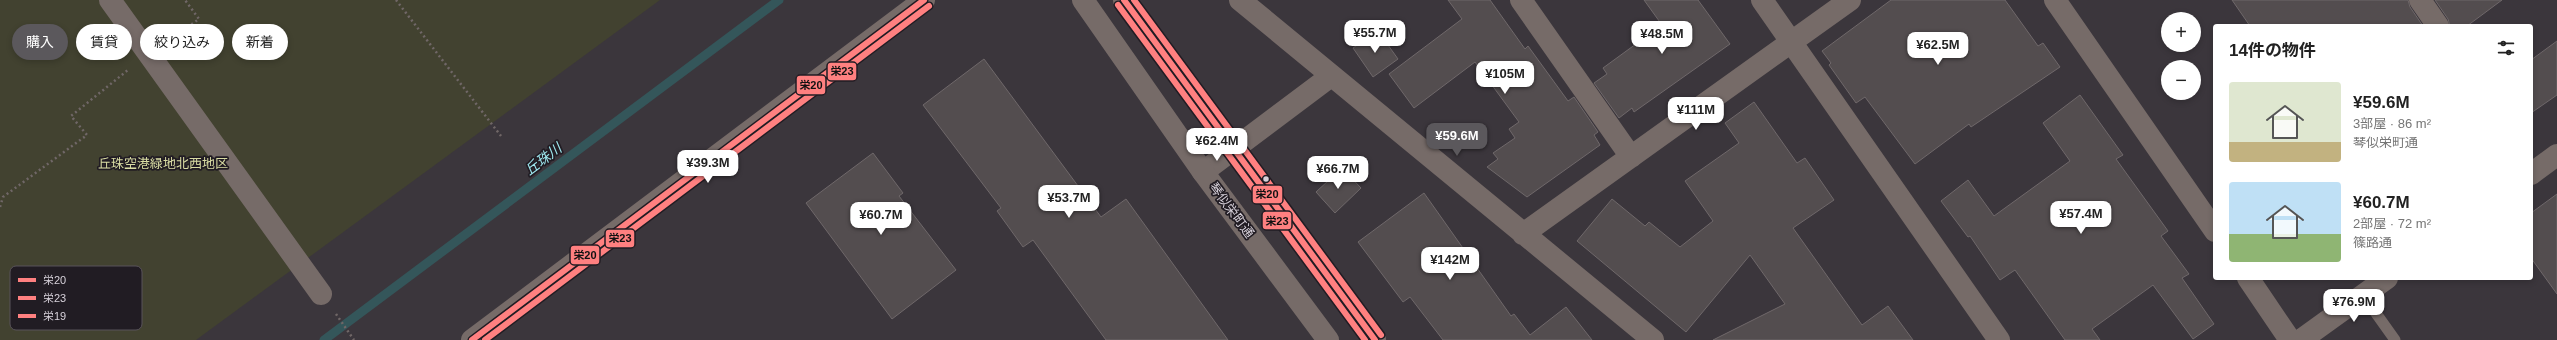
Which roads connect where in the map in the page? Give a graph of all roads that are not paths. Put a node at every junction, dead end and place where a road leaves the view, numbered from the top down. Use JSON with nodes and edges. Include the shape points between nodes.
{"nodes":[{"id":1,"x":110,"y":0,"type":"edge"},
{"id":2,"x":924,"y":0,"type":"edge"},
{"id":3,"x":1083,"y":0,"type":"edge"},
{"id":4,"x":1124,"y":0,"type":"edge"},
{"id":5,"x":1240,"y":0,"type":"edge"},
{"id":6,"x":1520,"y":0,"type":"edge"},
{"id":7,"x":1762,"y":0,"type":"edge"},
{"id":8,"x":1850,"y":0,"type":"edge"},
{"id":9,"x":2055,"y":0,"type":"edge"},
{"id":10,"x":2420,"y":0,"type":"edge"},
{"id":11,"x":2437,"y":24,"type":"edge"},
{"id":12,"x":1791,"y":42,"type":"junction"},
{"id":13,"x":1331,"y":76,"type":"junction"},
{"id":14,"x":1235,"y":150,"type":"junction"},
{"id":15,"x":2557,"y":156,"type":"edge"},
{"id":16,"x":1631,"y":157,"type":"junction"},
{"id":17,"x":2533,"y":168,"type":"edge"},
{"id":18,"x":1203,"y":172,"type":"junction"},
{"id":19,"x":2213,"y":228,"type":"edge"},
{"id":20,"x":1523,"y":234,"type":"junction"},
{"id":21,"x":2249,"y":280,"type":"edge"},
{"id":22,"x":2384,"y":280,"type":"edge"},
{"id":23,"x":321,"y":294,"type":"road end"},
{"id":24,"x":2364,"y":295,"type":"junction"},
{"id":25,"x":472,"y":340,"type":"edge"},
{"id":26,"x":1328,"y":340,"type":"edge"},
{"id":27,"x":1374,"y":340,"type":"edge"},
{"id":28,"x":1653,"y":340,"type":"edge"},
{"id":29,"x":1999,"y":340,"type":"edge"},
{"id":30,"x":2290,"y":340,"type":"edge"},
{"id":31,"x":2301,"y":340,"type":"edge"},
{"id":32,"x":2395,"y":340,"type":"edge"}],
"edges":[{"from":1,"to":23,"type":"street"},
{"from":2,"to":25,"type":"street"},
{"from":3,"to":18,"type":"street","name":"琴似栄町通"},
{"from":4,"to":14,"type":"street"},
{"from":5,"to":13,"type":"street"},
{"from":6,"to":16,"type":"street"},
{"from":7,"to":12,"type":"street"},
{"from":8,"to":12,"type":"street"},
{"from":9,"to":19,"type":"street"},
{"from":10,"to":11,"type":"street"},
{"from":12,"to":16,"type":"street"},
{"from":12,"to":29,"type":"street"},
{"from":13,"to":14,"type":"street"},
{"from":13,"to":20,"type":"street"},
{"from":14,"to":18,"type":"street"},
{"from":14,"to":27,"type":"street"},
{"from":15,"to":17,"type":"street"},
{"from":16,"to":20,"type":"street"},
{"from":18,"to":26,"type":"street","name":"琴似栄町通"},
{"from":20,"to":28,"type":"street"},
{"from":21,"to":30,"type":"street"},
{"from":22,"to":24,"type":"street"},
{"from":24,"to":31,"type":"street"},
{"from":24,"to":32,"type":"lane"}]}
